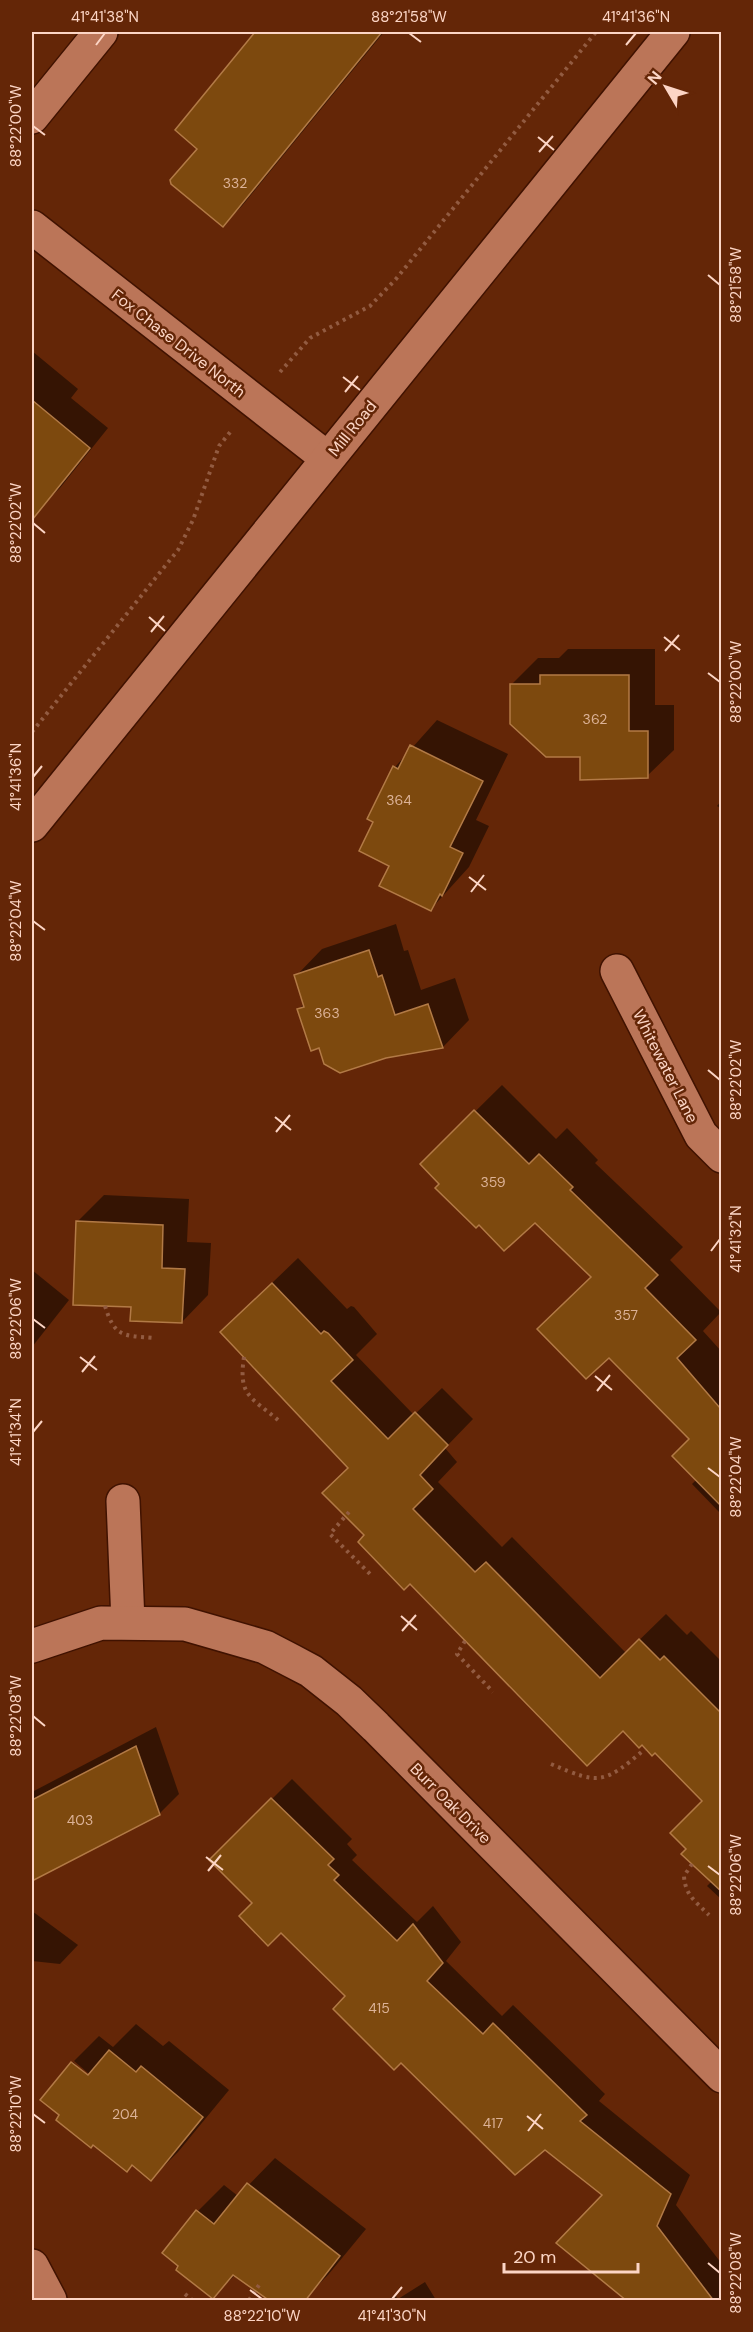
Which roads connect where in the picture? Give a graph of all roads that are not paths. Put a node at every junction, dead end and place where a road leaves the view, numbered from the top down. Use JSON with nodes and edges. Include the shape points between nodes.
{"nodes":[{"id":1,"x":101,"y":32,"type":"edge"},
{"id":2,"x":673,"y":32,"type":"edge"},
{"id":3,"x":32,"y":117,"type":"edge"},
{"id":4,"x":32,"y":227,"type":"edge"},
{"id":5,"x":327,"y":458,"type":"junction"},
{"id":6,"x":32,"y":825,"type":"edge"},
{"id":7,"x":618,"y":971,"type":"dead end"},
{"id":8,"x":722,"y":1156,"type":"edge"},
{"id":9,"x":123,"y":1501,"type":"dead end"},
{"id":10,"x":128,"y":1622,"type":"junction"},
{"id":11,"x":32,"y":1646,"type":"edge"},
{"id":12,"x":722,"y":2076,"type":"edge"},
{"id":13,"x":32,"y":2266,"type":"edge"},
{"id":14,"x":50,"y":2301,"type":"edge"}],
"edges":[{"from":1,"to":3,"type":"street"},
{"from":2,"to":5,"type":"street","name":"Mill Road"},
{"from":4,"to":5,"type":"street","name":"Fox Chase Drive North"},
{"from":5,"to":6,"type":"street","name":"Mill Road"},
{"from":7,"to":8,"type":"street","name":"Whitewater Lane","via":[[700,1135]]},
{"from":9,"to":10,"type":"street"},
{"from":10,"to":11,"type":"street","name":"Burr Oak Drive","via":[[101,1623]]},
{"from":10,"to":12,"type":"street","name":"Burr Oak Drive","via":[[185,1624],[265,1647],[311,1671],[376,1727]]},
{"from":13,"to":14,"type":"street"}]}
